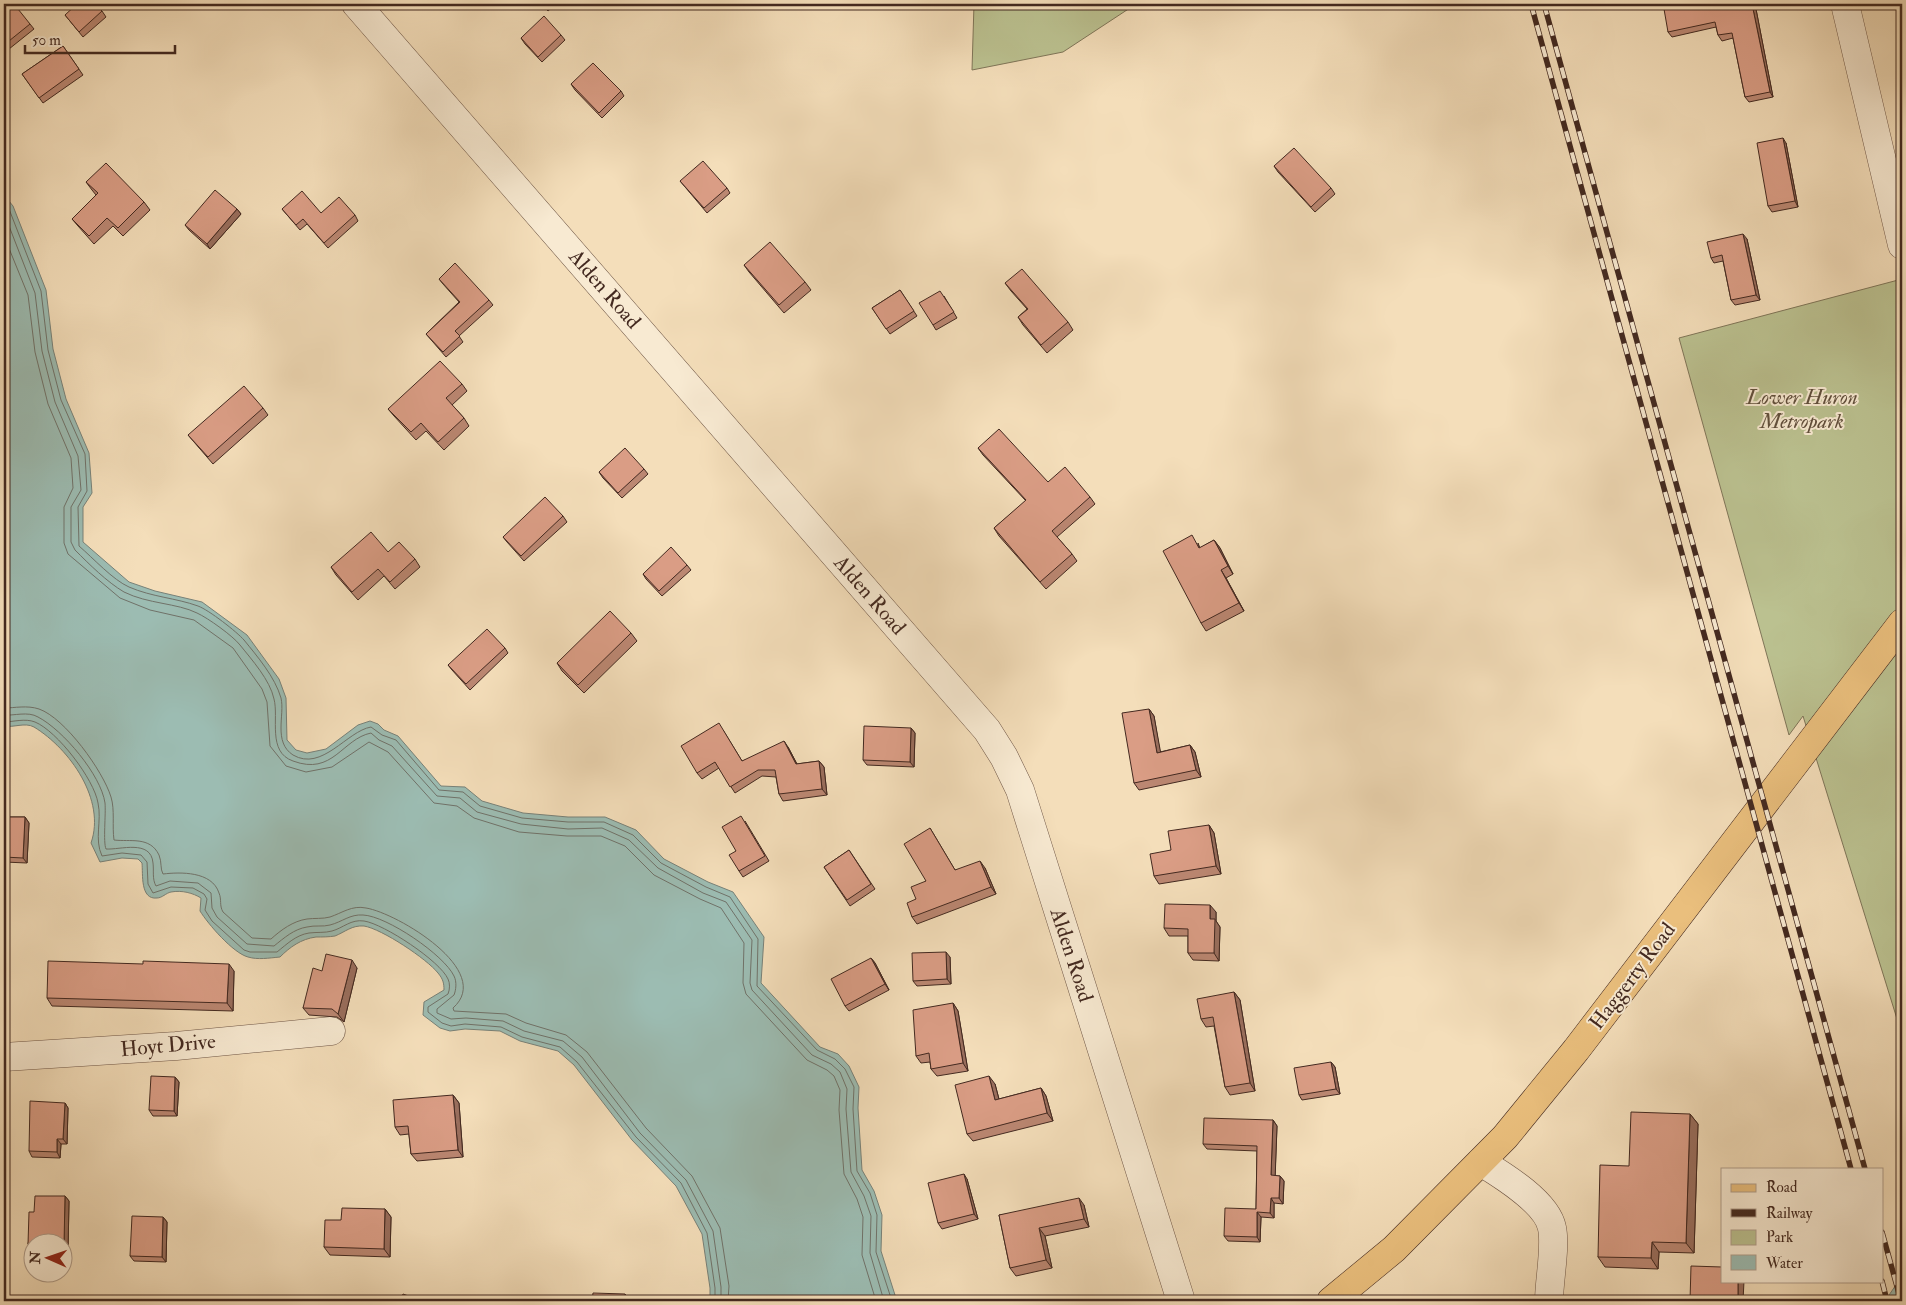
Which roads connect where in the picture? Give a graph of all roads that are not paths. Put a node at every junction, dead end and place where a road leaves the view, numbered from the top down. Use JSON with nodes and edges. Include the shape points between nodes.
{"nodes":[{"id":1,"x":356,"y":4,"type":"edge"},
{"id":2,"x":1844,"y":4,"type":"edge"},
{"id":3,"x":1902,"y":245,"type":"edge"},
{"id":4,"x":1902,"y":623,"type":"edge"},
{"id":5,"x":332,"y":1030,"type":"dead end"},
{"id":6,"x":4,"y":1057,"type":"edge"},
{"id":7,"x":1481,"y":1162,"type":"junction"},
{"id":8,"x":1181,"y":1301,"type":"edge"},
{"id":9,"x":1331,"y":1301,"type":"edge"},
{"id":10,"x":1549,"y":1301,"type":"edge"}],
"edges":[{"from":1,"to":8,"type":"street","name":"Alden Road","via":[[987,730],[1020,790]]},
{"from":2,"to":3,"type":"street"},
{"from":4,"to":7,"type":"main road","name":"Haggerty Road","via":[[1576,1050]]},
{"from":5,"to":6,"type":"street","name":"Hoyt Drive","via":[[176,1046]]},
{"from":7,"to":9,"type":"main road","name":"Haggerty Road","via":[[1394,1249]]},
{"from":7,"to":10,"type":"street","via":[[1526,1193],[1552,1228]]}]}
